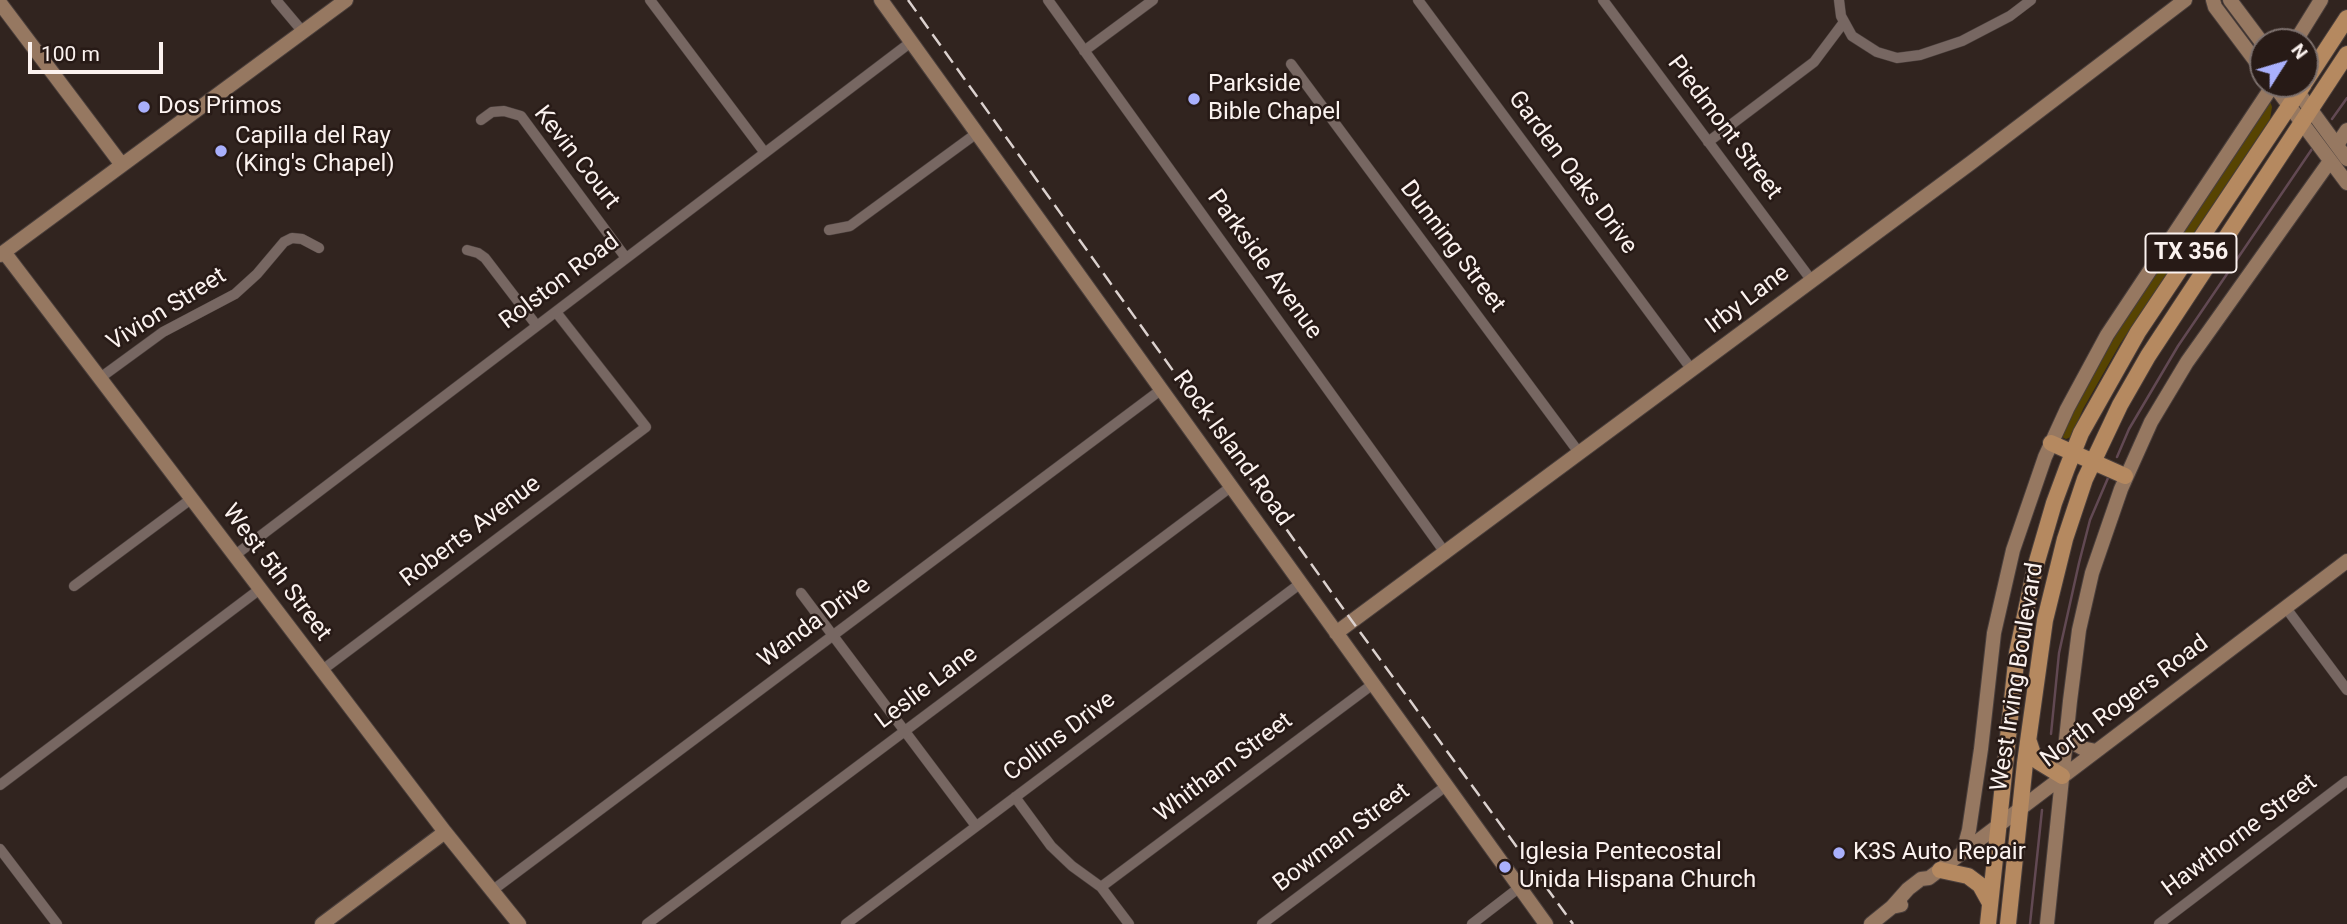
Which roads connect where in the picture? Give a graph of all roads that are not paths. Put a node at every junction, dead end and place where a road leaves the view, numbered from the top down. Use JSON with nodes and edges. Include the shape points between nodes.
{"nodes":[{"id":1,"x":276,"y":0,"type":"edge"},
{"id":2,"x":346,"y":0,"type":"edge"},
{"id":3,"x":650,"y":0,"type":"edge"},
{"id":4,"x":881,"y":0,"type":"edge"},
{"id":5,"x":1048,"y":0,"type":"edge"},
{"id":6,"x":1153,"y":0,"type":"edge"},
{"id":7,"x":1418,"y":0,"type":"edge"},
{"id":8,"x":1603,"y":0,"type":"edge"},
{"id":9,"x":1839,"y":0,"type":"edge"},
{"id":10,"x":2031,"y":0,"type":"edge"},
{"id":11,"x":2185,"y":0,"type":"edge"},
{"id":12,"x":2213,"y":0,"type":"edge"},
{"id":13,"x":2230,"y":0,"type":"edge"},
{"id":14,"x":2320,"y":0,"type":"edge"},
{"id":15,"x":0,"y":3,"type":"edge"},
{"id":16,"x":2347,"y":18,"type":"edge"},
{"id":17,"x":1844,"y":22,"type":"junction"},
{"id":18,"x":2251,"y":28,"type":"edge"},
{"id":19,"x":2303,"y":28,"type":"edge"},
{"id":20,"x":303,"y":32,"type":"junction"},
{"id":21,"x":911,"y":41,"type":"junction"},
{"id":22,"x":1084,"y":51,"type":"junction"},
{"id":23,"x":2249,"y":52,"type":"edge"},
{"id":24,"x":2347,"y":54,"type":"edge"},
{"id":25,"x":2319,"y":59,"type":"edge"},
{"id":26,"x":1291,"y":64,"type":"dead end"},
{"id":27,"x":2264,"y":98,"type":"edge"},
{"id":28,"x":2292,"y":98,"type":"edge"},
{"id":29,"x":2301,"y":98,"type":"edge"},
{"id":30,"x":2307,"y":117,"type":"junction"},
{"id":31,"x":481,"y":120,"type":"dead end"},
{"id":32,"x":2347,"y":130,"type":"edge"},
{"id":33,"x":977,"y":133,"type":"junction"},
{"id":34,"x":1708,"y":142,"type":"junction"},
{"id":35,"x":2337,"y":145,"type":"junction"},
{"id":36,"x":765,"y":153,"type":"junction"},
{"id":37,"x":2347,"y":159,"type":"edge"},
{"id":38,"x":2330,"y":161,"type":"junction"},
{"id":39,"x":122,"y":165,"type":"junction"},
{"id":40,"x":2347,"y":183,"type":"edge"},
{"id":41,"x":829,"y":230,"type":"dead end"},
{"id":42,"x":319,"y":248,"type":"dead end"},
{"id":43,"x":467,"y":250,"type":"dead end"},
{"id":44,"x":2,"y":251,"type":"edge"},
{"id":45,"x":626,"y":258,"type":"junction"},
{"id":46,"x":1812,"y":281,"type":"junction"},
{"id":47,"x":556,"y":312,"type":"junction"},
{"id":48,"x":537,"y":326,"type":"junction"},
{"id":49,"x":1692,"y":370,"type":"junction"},
{"id":50,"x":100,"y":378,"type":"junction"},
{"id":51,"x":1162,"y":389,"type":"junction"},
{"id":52,"x":2051,"y":443,"type":"junction"},
{"id":53,"x":2073,"y":453,"type":"junction"},
{"id":54,"x":1580,"y":454,"type":"junction"},
{"id":55,"x":2093,"y":462,"type":"junction"},
{"id":56,"x":2125,"y":477,"type":"junction"},
{"id":57,"x":1232,"y":485,"type":"junction"},
{"id":58,"x":191,"y":499,"type":"junction"},
{"id":59,"x":1446,"y":554,"type":"junction"},
{"id":60,"x":234,"y":556,"type":"junction"},
{"id":61,"x":2347,"y":561,"type":"edge"},
{"id":62,"x":1301,"y":583,"type":"junction"},
{"id":63,"x":74,"y":586,"type":"dead end"},
{"id":64,"x":260,"y":589,"type":"junction"},
{"id":65,"x":801,"y":593,"type":"dead end"},
{"id":66,"x":2286,"y":608,"type":"junction"},
{"id":67,"x":1336,"y":633,"type":"junction"},
{"id":68,"x":833,"y":636,"type":"junction"},
{"id":69,"x":321,"y":671,"type":"junction"},
{"id":70,"x":1373,"y":684,"type":"junction"},
{"id":71,"x":2347,"y":690,"type":"edge"},
{"id":72,"x":904,"y":731,"type":"junction"},
{"id":73,"x":2066,"y":739,"type":"junction"},
{"id":74,"x":2029,"y":741,"type":"junction"},
{"id":75,"x":2096,"y":751,"type":"junction"},
{"id":76,"x":2062,"y":776,"type":"junction"},
{"id":77,"x":2347,"y":781,"type":"edge"},
{"id":78,"x":0,"y":785,"type":"edge"},
{"id":79,"x":1446,"y":786,"type":"junction"},
{"id":80,"x":1015,"y":797,"type":"junction"},
{"id":81,"x":2020,"y":810,"type":"junction"},
{"id":82,"x":976,"y":826,"type":"junction"},
{"id":83,"x":1997,"y":827,"type":"junction"},
{"id":84,"x":445,"y":832,"type":"junction"},
{"id":85,"x":0,"y":849,"type":"edge"},
{"id":86,"x":1963,"y":852,"type":"junction"},
{"id":87,"x":1935,"y":874,"type":"junction"},
{"id":88,"x":1101,"y":887,"type":"junction"},
{"id":89,"x":1520,"y":887,"type":"junction"},
{"id":90,"x":493,"y":890,"type":"junction"},
{"id":91,"x":1990,"y":903,"type":"junction"},
{"id":92,"x":57,"y":924,"type":"edge"},
{"id":93,"x":322,"y":924,"type":"edge"},
{"id":94,"x":519,"y":924,"type":"edge"},
{"id":95,"x":647,"y":924,"type":"edge"},
{"id":96,"x":846,"y":924,"type":"edge"},
{"id":97,"x":1129,"y":924,"type":"edge"},
{"id":98,"x":1262,"y":924,"type":"edge"},
{"id":99,"x":1472,"y":924,"type":"edge"},
{"id":100,"x":1546,"y":924,"type":"edge"},
{"id":101,"x":1871,"y":924,"type":"edge"},
{"id":102,"x":1988,"y":924,"type":"edge"},
{"id":103,"x":2008,"y":924,"type":"edge"},
{"id":104,"x":2047,"y":924,"type":"edge"},
{"id":105,"x":2159,"y":924,"type":"edge"}],
"edges":[{"from":1,"to":20,"type":"street"},
{"from":2,"to":20,"type":"street"},
{"from":3,"to":36,"type":"street"},
{"from":4,"to":21,"type":"street","name":"Rock Island Road"},
{"from":5,"to":22,"type":"street","name":"Parkside Avenue"},
{"from":6,"to":22,"type":"street"},
{"from":7,"to":49,"type":"street","name":"Garden Oaks Drive"},
{"from":8,"to":34,"type":"street","name":"Piedmont Street"},
{"from":9,"to":17,"type":"street"},
{"from":10,"to":17,"type":"street","via":[[1962,41],[1906,58],[1869,48],[1852,36]]},
{"from":11,"to":46,"type":"street","name":"Irby Lane"},
{"from":12,"to":23,"type":"street"},
{"from":13,"to":18,"type":"street"},
{"from":14,"to":19,"type":"street"},
{"from":15,"to":39,"type":"street"},
{"from":16,"to":25,"type":"main road","name":"West Irving Boulevard","number":"TX 356"},
{"from":17,"to":34,"type":"street","via":[[1814,62]]},
{"from":20,"to":39,"type":"street"},
{"from":21,"to":33,"type":"street","name":"Rock Island Road"},
{"from":21,"to":36,"type":"street","name":"Rolston Road"},
{"from":22,"to":59,"type":"street","name":"Parkside Avenue"},
{"from":24,"to":30,"type":"main road","name":"West Irving Boulevard","number":"TX 356"},
{"from":26,"to":54,"type":"street","name":"Dunning Street"},
{"from":27,"to":52,"type":"street","name":"West Irving Boulevard","via":[[2107,335]]},
{"from":28,"to":53,"type":"main road","name":"West Irving Boulevard","number":"TX 356","via":[[2132,343]]},
{"from":29,"to":30,"type":"street"},
{"from":30,"to":35,"type":"street"},
{"from":30,"to":38,"type":"street"},
{"from":30,"to":55,"type":"main road","name":"West Irving Boulevard","number":"TX 356","via":[[2148,356]]},
{"from":31,"to":45,"type":"street","name":"Kevin Court","via":[[504,111],[521,116]]},
{"from":32,"to":35,"type":"street"},
{"from":33,"to":41,"type":"street","via":[[850,226]]},
{"from":33,"to":51,"type":"street","name":"Rock Island Road"},
{"from":34,"to":46,"type":"street","name":"Piedmont Street"},
{"from":35,"to":37,"type":"street"},
{"from":36,"to":45,"type":"street","name":"Rolston Road"},
{"from":38,"to":40,"type":"street"},
{"from":38,"to":56,"type":"street","via":[[2187,362]]},
{"from":39,"to":44,"type":"street"},
{"from":42,"to":50,"type":"street","name":"Vivion Street","via":[[302,239],[288,239],[235,294],[174,326]]},
{"from":43,"to":48,"type":"street","via":[[485,258]]},
{"from":44,"to":50,"type":"street","name":"West 5th Street"},
{"from":45,"to":47,"type":"street","name":"Rolston Road"},
{"from":46,"to":49,"type":"street","name":"Irby Lane"},
{"from":47,"to":48,"type":"street","name":"Rolston Road"},
{"from":47,"to":69,"type":"street","name":"Roberts Avenue","via":[[646,427]]},
{"from":48,"to":60,"type":"street","name":"Rolston Road"},
{"from":49,"to":54,"type":"street","name":"Irby Lane"},
{"from":50,"to":58,"type":"street","name":"West 5th Street"},
{"from":51,"to":57,"type":"street","name":"Rock Island Road"},
{"from":51,"to":68,"type":"street","name":"Wanda Drive"},
{"from":52,"to":53,"type":"main road"},
{"from":52,"to":86,"type":"street","name":"West Irving Boulevard","via":[[2023,516],[1994,633],[1982,749]]},
{"from":53,"to":55,"type":"main road"},
{"from":53,"to":83,"type":"main road","name":"West Irving Boulevard","number":"TX 356","via":[[2028,599]]},
{"from":54,"to":59,"type":"street","name":"Irby Lane"},
{"from":55,"to":56,"type":"main road"},
{"from":55,"to":74,"type":"main road","name":"West Irving Boulevard","number":"TX 356","via":[[2073,514],[2045,621]]},
{"from":56,"to":73,"type":"street","via":[[2100,545],[2079,630]]},
{"from":57,"to":62,"type":"street","name":"Rock Island Road"},
{"from":57,"to":72,"type":"street","name":"Leslie Lane"},
{"from":58,"to":60,"type":"street","name":"West 5th Street"},
{"from":58,"to":63,"type":"street"},
{"from":59,"to":67,"type":"street","name":"Irby Lane"},
{"from":60,"to":64,"type":"street","name":"West 5th Street"},
{"from":61,"to":66,"type":"street","name":"North Rogers Road"},
{"from":62,"to":67,"type":"street","name":"Rock Island Road"},
{"from":62,"to":80,"type":"street","name":"Collins Drive"},
{"from":64,"to":69,"type":"street","name":"West 5th Street"},
{"from":64,"to":78,"type":"street"},
{"from":65,"to":68,"type":"street"},
{"from":66,"to":71,"type":"street"},
{"from":66,"to":75,"type":"street","name":"North Rogers Road"},
{"from":67,"to":70,"type":"street","name":"Rock Island Road"},
{"from":68,"to":72,"type":"street"},
{"from":68,"to":90,"type":"street","name":"Wanda Drive"},
{"from":69,"to":84,"type":"street","name":"West 5th Street"},
{"from":70,"to":79,"type":"street","name":"Rock Island Road"},
{"from":70,"to":88,"type":"street","name":"Whitham Street"},
{"from":72,"to":82,"type":"street"},
{"from":72,"to":95,"type":"street","name":"Leslie Lane"},
{"from":73,"to":75,"type":"street"},
{"from":73,"to":76,"type":"street"},
{"from":74,"to":76,"type":"main road","via":[[2039,762]]},
{"from":74,"to":81,"type":"main road","name":"West Irving Boulevard","number":"TX 356"},
{"from":75,"to":76,"type":"street","name":"North Rogers Road"},
{"from":76,"to":81,"type":"street","name":"North Rogers Road"},
{"from":76,"to":104,"type":"street"},
{"from":77,"to":105,"type":"street","name":"Hawthorne Street"},
{"from":79,"to":89,"type":"street","name":"Rock Island Road"},
{"from":79,"to":98,"type":"street","name":"Bowman Street"},
{"from":80,"to":82,"type":"street","name":"Collins Drive"},
{"from":80,"to":88,"type":"street","via":[[1051,846]]},
{"from":81,"to":83,"type":"street","name":"North Rogers Road"},
{"from":81,"to":103,"type":"main road","name":"West Irving Boulevard","number":"TX 356"},
{"from":82,"to":96,"type":"street","name":"Collins Drive"},
{"from":83,"to":86,"type":"street","name":"North Rogers Road"},
{"from":83,"to":91,"type":"main road","name":"West Irving Boulevard","number":"TX 356"},
{"from":84,"to":90,"type":"street","name":"West 5th Street"},
{"from":84,"to":93,"type":"street"},
{"from":85,"to":92,"type":"street"},
{"from":86,"to":87,"type":"street","name":"North Rogers Road"},
{"from":87,"to":91,"type":"main road","via":[[1968,876],[1980,885]]},
{"from":87,"to":101,"type":"street","name":"North Rogers Road","via":[[1908,888]]},
{"from":88,"to":97,"type":"street"},
{"from":89,"to":99,"type":"street"},
{"from":89,"to":100,"type":"street","name":"Rock Island Road"},
{"from":90,"to":94,"type":"street","name":"West 5th Street"},
{"from":91,"to":102,"type":"main road","name":"West Irving Boulevard","number":"TX 356"}]}
